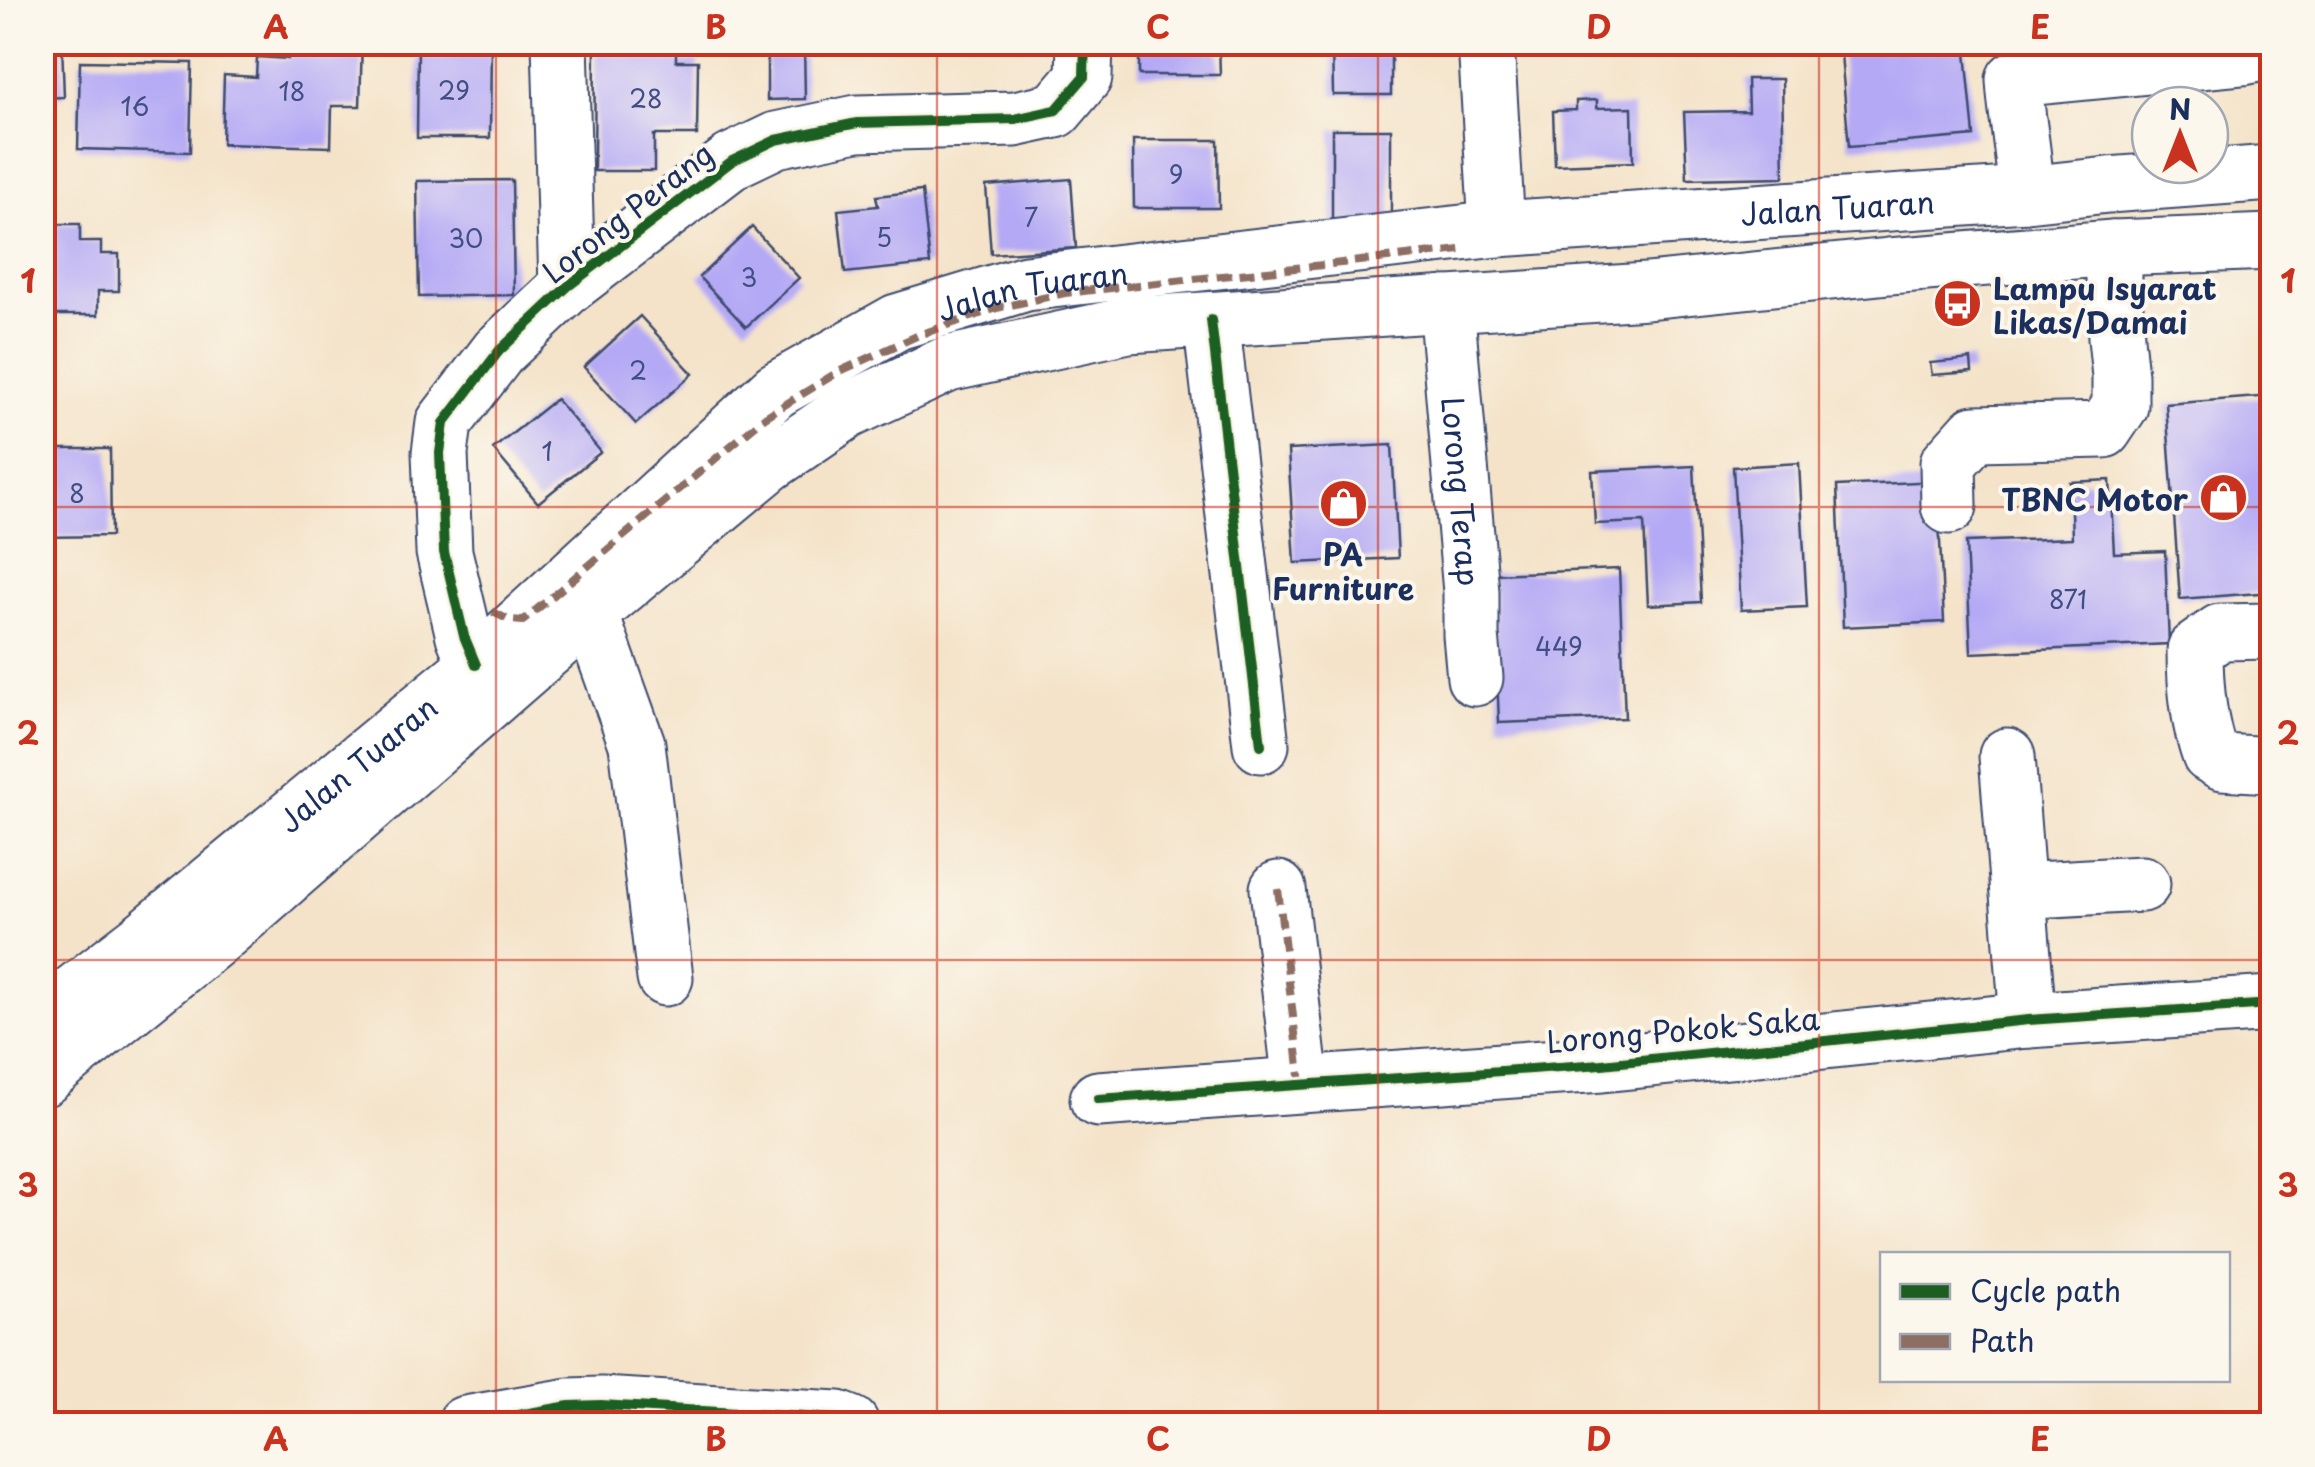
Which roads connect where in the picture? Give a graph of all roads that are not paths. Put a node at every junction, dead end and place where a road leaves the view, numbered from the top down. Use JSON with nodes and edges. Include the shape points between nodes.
{"nodes":[{"id":1,"x":560,"y":42,"type":"edge"},
{"id":2,"x":1085,"y":42,"type":"edge"},
{"id":3,"x":1486,"y":42,"type":"edge"},
{"id":4,"x":2272,"y":51,"type":"edge"},
{"id":5,"x":2012,"y":61,"type":"edge"},
{"id":6,"x":2272,"y":150,"type":"edge"},
{"id":7,"x":2230,"y":153,"type":"edge"},
{"id":8,"x":2272,"y":173,"type":"edge"},
{"id":9,"x":2130,"y":176,"type":"edge"},
{"id":10,"x":2108,"y":185,"type":"junction"},
{"id":11,"x":2026,"y":194,"type":"junction"},
{"id":12,"x":1496,"y":229,"type":"junction"},
{"id":13,"x":2272,"y":242,"type":"edge"},
{"id":14,"x":2113,"y":248,"type":"junction"},
{"id":15,"x":568,"y":287,"type":"junction"},
{"id":16,"x":1446,"y":304,"type":"junction"},
{"id":17,"x":1212,"y":320,"type":"junction"},
{"id":18,"x":1950,"y":506,"type":"dead end"},
{"id":19,"x":590,"y":613,"type":"junction"},
{"id":20,"x":2272,"y":632,"type":"edge"},
{"id":21,"x":476,"y":665,"type":"junction"},
{"id":22,"x":1475,"y":678,"type":"dead end"},
{"id":23,"x":1262,"y":745,"type":"dead end"},
{"id":24,"x":2007,"y":756,"type":"dead end"},
{"id":25,"x":2272,"y":765,"type":"edge"},
{"id":26,"x":2142,"y":884,"type":"dead end"},
{"id":27,"x":1278,"y":889,"type":"dead end"},
{"id":28,"x":2018,"y":892,"type":"junction"},
{"id":29,"x":666,"y":978,"type":"dead end"},
{"id":30,"x":2272,"y":1004,"type":"edge"},
{"id":31,"x":42,"y":1017,"type":"edge"},
{"id":32,"x":2028,"y":1020,"type":"junction"},
{"id":33,"x":42,"y":1079,"type":"edge"},
{"id":34,"x":1301,"y":1084,"type":"junction"},
{"id":35,"x":1098,"y":1099,"type":"dead end"},
{"id":36,"x":466,"y":1424,"type":"edge"},
{"id":37,"x":851,"y":1424,"type":"edge"}],
"edges":[{"from":1,"to":15,"type":"main road","name":"Lorong Perang"},
{"from":2,"to":15,"type":"main road","name":"Lorong Perang","via":[[1084,77],[1056,110],[1016,118],[857,123],[776,140],[732,161]]},
{"from":3,"to":12,"type":"main road"},
{"from":4,"to":5,"type":"main road"},
{"from":5,"to":11,"type":"main road"},
{"from":6,"to":7,"type":"main road"},
{"from":8,"to":10,"type":"main road","name":"Jalan Tuaran"},
{"from":9,"to":10,"type":"main road"},
{"from":10,"to":11,"type":"main road","name":"Jalan Tuaran"},
{"from":11,"to":12,"type":"main road","name":"Jalan Tuaran"},
{"from":12,"to":21,"type":"main road","name":"Jalan Tuaran","via":[[1026,283],[897,322],[776,390]]},
{"from":13,"to":14,"type":"main road","name":"Jalan Tuaran"},
{"from":14,"to":16,"type":"main road","name":"Jalan Tuaran"},
{"from":14,"to":18,"type":"main road","via":[[2120,406],[2104,430],[1975,433],[1948,463]]},
{"from":15,"to":21,"type":"main road","name":"Lorong Perang","via":[[499,352],[444,423],[444,552]]},
{"from":16,"to":17,"type":"main road","name":"Jalan Tuaran"},
{"from":16,"to":22,"type":"main road","name":"Lorong Terap"},
{"from":17,"to":19,"type":"main road","name":"Jalan Tuaran","via":[[1128,325],[948,364],[846,411],[769,464]]},
{"from":17,"to":23,"type":"main road"},
{"from":19,"to":29,"type":"main road","via":[[637,744]]},
{"from":19,"to":33,"type":"main road","name":"Jalan Tuaran","via":[[226,931]]},
{"from":20,"to":25,"type":"main road","via":[[2220,632],[2195,650],[2195,687],[2210,755]]},
{"from":21,"to":31,"type":"main road","name":"Jalan Tuaran"},
{"from":24,"to":28,"type":"main road"},
{"from":26,"to":28,"type":"main road"},
{"from":27,"to":34,"type":"main road"},
{"from":28,"to":32,"type":"main road"},
{"from":30,"to":32,"type":"main road","name":"Lorong Pokok Saka"},
{"from":32,"to":34,"type":"main road","name":"Lorong Pokok Saka","via":[[1602,1064]]},
{"from":34,"to":35,"type":"main road","name":"Lorong Pokok Saka"},
{"from":36,"to":37,"type":"main road","via":[[600,1405]]}]}
